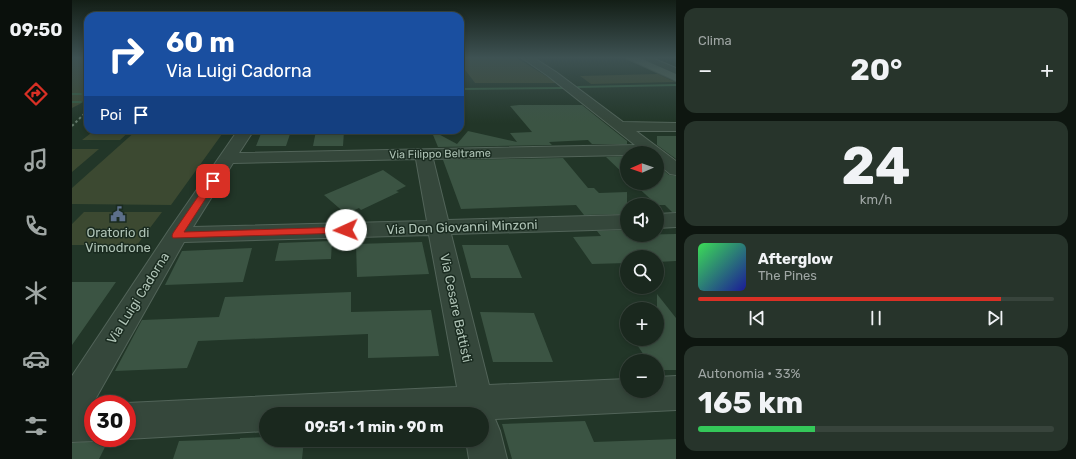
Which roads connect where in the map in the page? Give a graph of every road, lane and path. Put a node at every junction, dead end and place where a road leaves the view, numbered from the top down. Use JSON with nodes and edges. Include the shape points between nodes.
{"nodes":[{"id":1,"x":559,"y":79,"type":"edge"},
{"id":2,"x":620,"y":126,"type":"junction"},
{"id":3,"x":676,"y":127,"type":"edge"},
{"id":4,"x":244,"y":134,"type":"edge"},
{"id":5,"x":645,"y":146,"type":"edge"},
{"id":6,"x":620,"y":153,"type":"edge"},
{"id":7,"x":423,"y":154,"type":"junction"},
{"id":8,"x":229,"y":158,"type":"junction"},
{"id":9,"x":664,"y":161,"type":"edge"},
{"id":10,"x":676,"y":170,"type":"edge"},
{"id":11,"x":676,"y":220,"type":"edge"},
{"id":12,"x":664,"y":221,"type":"edge"},
{"id":13,"x":620,"y":222,"type":"edge"},
{"id":14,"x":439,"y":228,"type":"junction"},
{"id":15,"x":177,"y":236,"type":"junction"},
{"id":16,"x":676,"y":393,"type":"edge"},
{"id":17,"x":72,"y":407,"type":"edge"},
{"id":18,"x":477,"y":407,"type":"edge"},
{"id":19,"x":489,"y":415,"type":"edge"},
{"id":20,"x":259,"y":419,"type":"edge"},
{"id":21,"x":136,"y":421,"type":"edge"},
{"id":22,"x":84,"y":423,"type":"edge"},
{"id":23,"x":72,"y":424,"type":"edge"},
{"id":24,"x":485,"y":447,"type":"edge"},
{"id":25,"x":488,"y":459,"type":"edge"}],
"edges":[{"from":1,"to":2,"type":"street"},
{"from":2,"to":3,"type":"street"},
{"from":2,"to":5,"type":"street"},
{"from":4,"to":8,"type":"street","name":"Via Luigi Cadorna"},
{"from":6,"to":7,"type":"street","name":"Via Filippo Beltrame"},
{"from":7,"to":8,"type":"street","name":"Via Filippo Beltrame"},
{"from":7,"to":14,"type":"street","name":"Via Cesare Battisti"},
{"from":8,"to":15,"type":"street","name":"Via Luigi Cadorna"},
{"from":9,"to":10,"type":"street"},
{"from":11,"to":12,"type":"street"},
{"from":13,"to":14,"type":"street","name":"Via Don Giovanni Minzoni"},
{"from":14,"to":15,"type":"street","name":"Via Don Giovanni Minzoni"},
{"from":14,"to":18,"type":"street","name":"Via Cesare Battisti"},
{"from":15,"to":17,"type":"street","name":"Via Luigi Cadorna"},
{"from":16,"to":19,"type":"street"},
{"from":20,"to":21,"type":"street"},
{"from":22,"to":23,"type":"street"},
{"from":24,"to":25,"type":"street","name":"Via Cesare Battisti"}]}
